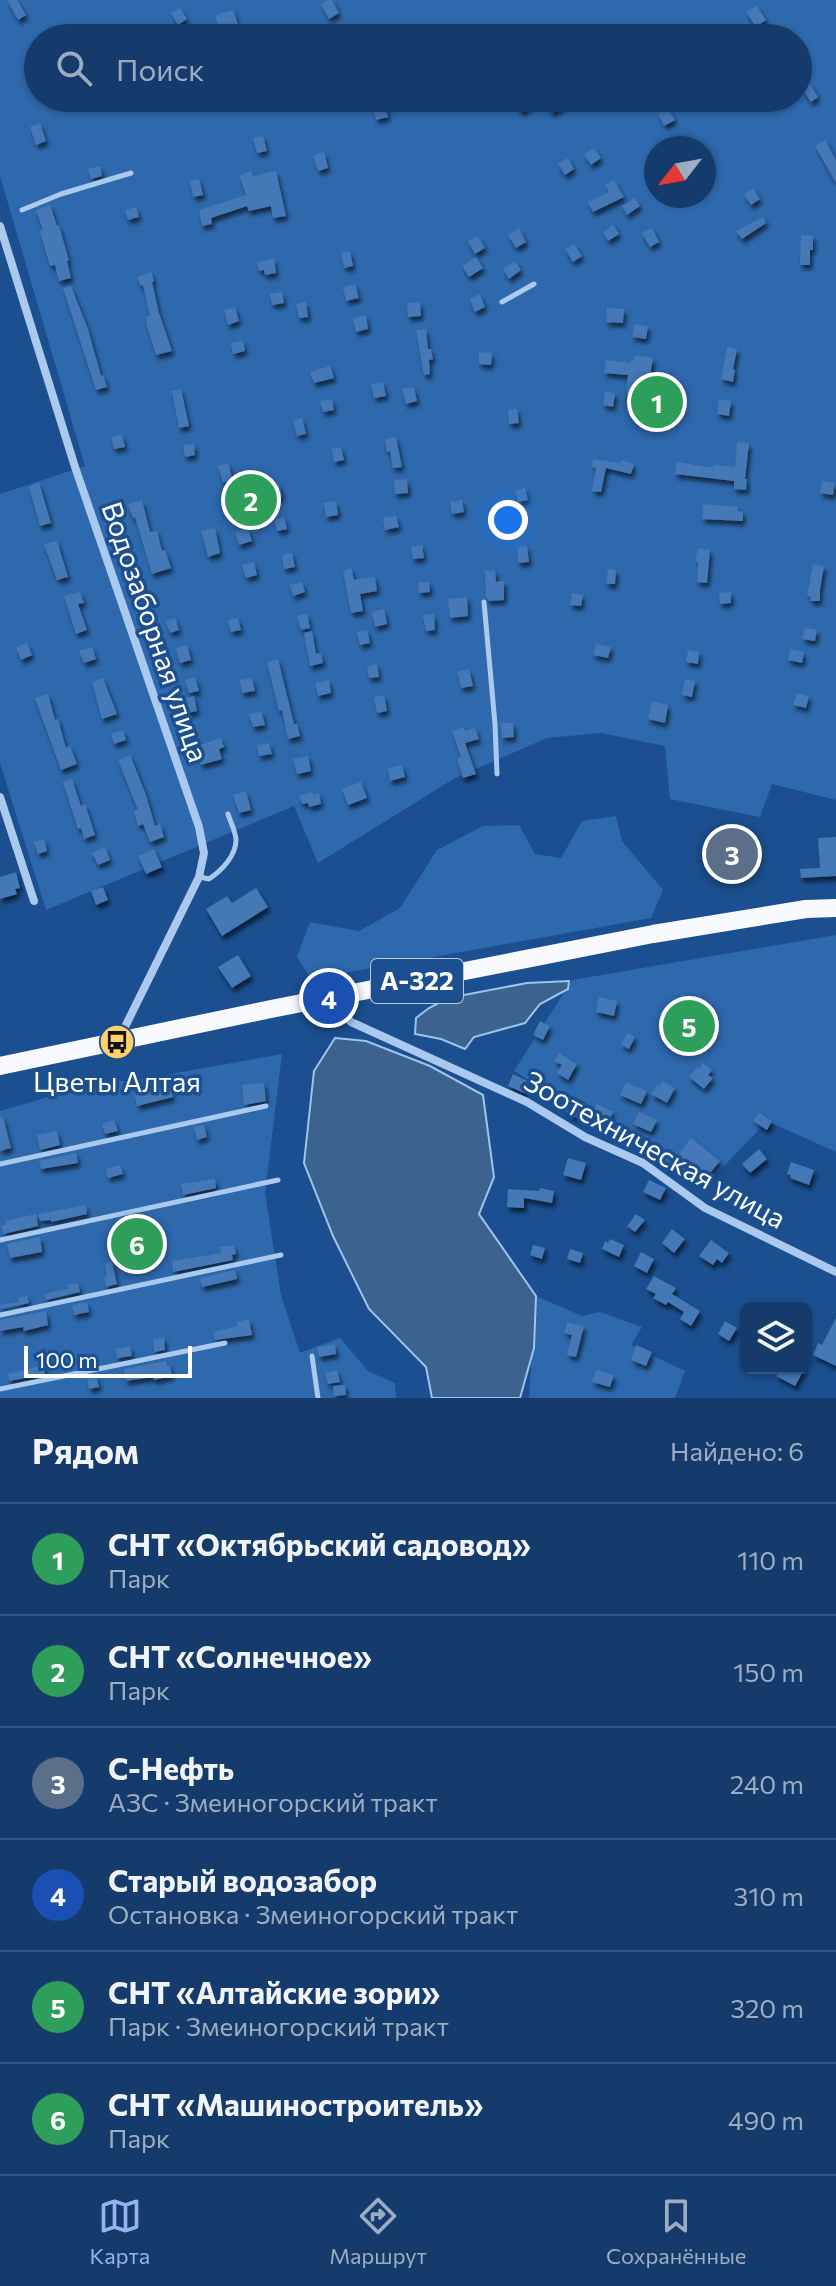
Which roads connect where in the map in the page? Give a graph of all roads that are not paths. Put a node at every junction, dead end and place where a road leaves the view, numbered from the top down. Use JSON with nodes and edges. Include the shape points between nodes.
{"nodes":[{"id":1,"x":131,"y":173,"type":"dead end"},
{"id":2,"x":22,"y":210,"type":"dead end"},
{"id":3,"x":0,"y":226,"type":"edge"},
{"id":4,"x":534,"y":284,"type":"dead end"},
{"id":5,"x":502,"y":302,"type":"dead end"},
{"id":6,"x":484,"y":602,"type":"dead end"},
{"id":7,"x":497,"y":774,"type":"dead end"},
{"id":8,"x":0,"y":797,"type":"edge"},
{"id":9,"x":228,"y":814,"type":"dead end"},
{"id":10,"x":199,"y":877,"type":"junction"},
{"id":11,"x":34,"y":901,"type":"dead end"},
{"id":12,"x":836,"y":908,"type":"edge"},
{"id":13,"x":329,"y":998,"type":"junction"},
{"id":14,"x":117,"y":1042,"type":"junction"},
{"id":15,"x":0,"y":1066,"type":"edge"},
{"id":16,"x":266,"y":1106,"type":"dead end"},
{"id":17,"x":0,"y":1164,"type":"edge"},
{"id":18,"x":278,"y":1180,"type":"dead end"},
{"id":19,"x":0,"y":1240,"type":"edge"},
{"id":20,"x":281,"y":1255,"type":"dead end"},
{"id":21,"x":836,"y":1272,"type":"edge"},
{"id":22,"x":0,"y":1315,"type":"edge"},
{"id":23,"x":225,"y":1343,"type":"dead end"},
{"id":24,"x":312,"y":1356,"type":"dead end"},
{"id":25,"x":0,"y":1389,"type":"edge"},
{"id":26,"x":318,"y":1398,"type":"edge"}],
"edges":[{"from":1,"to":2,"type":"lane"},
{"from":3,"to":10,"type":"street","name":"Водозаборная улица","via":[[75,467],[199,827],[204,853]]},
{"from":4,"to":5,"type":"lane"},
{"from":6,"to":7,"type":"lane"},
{"from":8,"to":11,"type":"street"},
{"from":9,"to":10,"type":"lane","via":[[236,842],[229,859],[209,879]]},
{"from":10,"to":14,"type":"street","name":"Водозаборная улица"},
{"from":12,"to":13,"type":"highway","number":"А-322","via":[[653,934]]},
{"from":13,"to":14,"type":"highway","number":"А-322"},
{"from":13,"to":21,"type":"street","name":"Зоотехническая улица","via":[[351,1022],[527,1102],[643,1163],[705,1208]]},
{"from":14,"to":15,"type":"highway","number":"А-322"},
{"from":16,"to":17,"type":"lane"},
{"from":18,"to":19,"type":"lane"},
{"from":20,"to":22,"type":"lane"},
{"from":23,"to":25,"type":"lane"},
{"from":24,"to":26,"type":"lane"}]}
